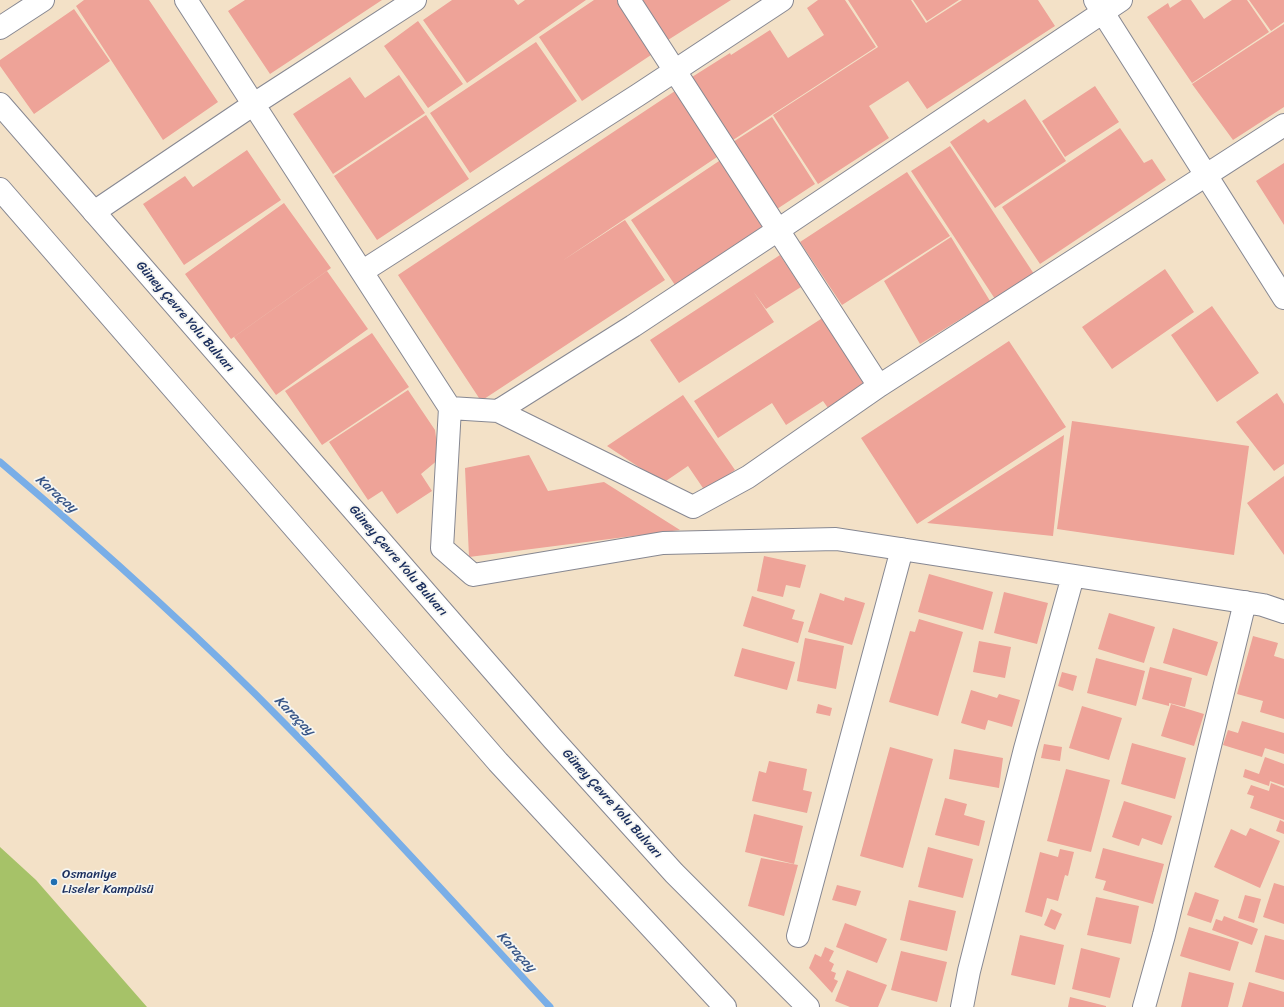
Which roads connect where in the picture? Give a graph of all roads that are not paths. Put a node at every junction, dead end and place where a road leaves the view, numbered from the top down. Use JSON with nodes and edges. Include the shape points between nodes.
{"nodes":[{"id":1,"x":43,"y":0,"type":"edge"},
{"id":2,"x":186,"y":0,"type":"edge"},
{"id":3,"x":415,"y":0,"type":"edge"},
{"id":4,"x":629,"y":0,"type":"edge"},
{"id":5,"x":782,"y":0,"type":"edge"},
{"id":6,"x":1121,"y":0,"type":"edge"},
{"id":7,"x":1098,"y":6,"type":"edge"},
{"id":8,"x":0,"y":28,"type":"edge"},
{"id":9,"x":675,"y":70,"type":"junction"},
{"id":10,"x":0,"y":104,"type":"edge"},
{"id":11,"x":254,"y":104,"type":"junction"},
{"id":12,"x":1284,"y":125,"type":"edge"},
{"id":13,"x":1206,"y":176,"type":"junction"},
{"id":14,"x":0,"y":189,"type":"edge"},
{"id":15,"x":94,"y":212,"type":"junction"},
{"id":16,"x":778,"y":230,"type":"junction"},
{"id":17,"x":363,"y":271,"type":"junction"},
{"id":18,"x":1282,"y":289,"type":"edge"},
{"id":19,"x":879,"y":386,"type":"junction"},
{"id":20,"x":450,"y":408,"type":"junction"},
{"id":21,"x":498,"y":411,"type":"junction"},
{"id":22,"x":902,"y":549,"type":"junction"},
{"id":23,"x":1073,"y":576,"type":"junction"},
{"id":24,"x":1245,"y":602,"type":"junction"},
{"id":25,"x":1284,"y":612,"type":"edge"},
{"id":26,"x":798,"y":936,"type":"dead end"},
{"id":27,"x":725,"y":1007,"type":"edge"},
{"id":28,"x":808,"y":1007,"type":"edge"},
{"id":29,"x":962,"y":1007,"type":"edge"},
{"id":30,"x":1144,"y":1007,"type":"edge"}],
"edges":[{"from":1,"to":8,"type":"main road"},
{"from":2,"to":11,"type":"main road"},
{"from":3,"to":11,"type":"main road"},
{"from":4,"to":9,"type":"main road"},
{"from":5,"to":9,"type":"main road"},
{"from":6,"to":7,"type":"main road"},
{"from":7,"to":13,"type":"main road"},
{"from":7,"to":16,"type":"main road","via":[[888,158]]},
{"from":9,"to":16,"type":"main road"},
{"from":9,"to":17,"type":"main road"},
{"from":10,"to":15,"type":"main road","name":"Güney Çevre Yolu Bulvarı"},
{"from":11,"to":15,"type":"main road"},
{"from":11,"to":17,"type":"main road"},
{"from":12,"to":13,"type":"main road"},
{"from":13,"to":18,"type":"main road"},
{"from":13,"to":19,"type":"main road"},
{"from":14,"to":27,"type":"main road","via":[[498,762]]},
{"from":15,"to":28,"type":"main road","name":"Güney Çevre Yolu Bulvarı","via":[[563,750],[674,873]]},
{"from":16,"to":19,"type":"main road"},
{"from":16,"to":21,"type":"main road"},
{"from":17,"to":20,"type":"main road"},
{"from":19,"to":21,"type":"main road","via":[[748,477],[693,507]]},
{"from":20,"to":21,"type":"main road"},
{"from":20,"to":22,"type":"main road","via":[[442,548],[473,575],[663,543],[836,539]]},
{"from":22,"to":23,"type":"main road"},
{"from":22,"to":26,"type":"main road"},
{"from":23,"to":24,"type":"main road"},
{"from":23,"to":29,"type":"main road","via":[[1023,757]]},
{"from":24,"to":25,"type":"main road"},
{"from":24,"to":30,"type":"main road"}]}
